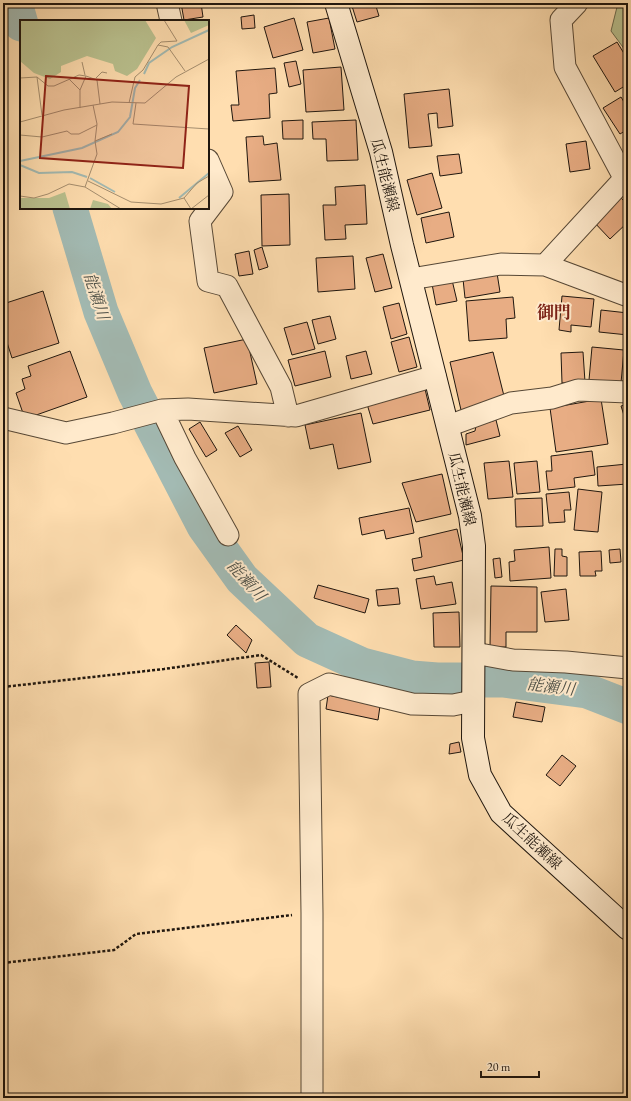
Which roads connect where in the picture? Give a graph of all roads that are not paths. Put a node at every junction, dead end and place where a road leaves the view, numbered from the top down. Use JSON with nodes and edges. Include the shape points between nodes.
{"nodes":[{"id":1,"x":167,"y":3,"type":"edge"},
{"id":2,"x":336,"y":3,"type":"edge"},
{"id":3,"x":577,"y":3,"type":"edge"},
{"id":4,"x":171,"y":20,"type":"edge"},
{"id":5,"x":209,"y":162,"type":"edge"},
{"id":6,"x":626,"y":182,"type":"edge"},
{"id":7,"x":545,"y":265,"type":"junction"},
{"id":8,"x":410,"y":279,"type":"junction"},
{"id":9,"x":628,"y":296,"type":"edge"},
{"id":10,"x":435,"y":376,"type":"junction"},
{"id":11,"x":628,"y":392,"type":"edge"},
{"id":12,"x":162,"y":410,"type":"junction"},
{"id":13,"x":288,"y":416,"type":"junction"},
{"id":14,"x":3,"y":418,"type":"edge"},
{"id":15,"x":448,"y":426,"type":"junction"},
{"id":16,"x":228,"y":536,"type":"dead end"},
{"id":17,"x":474,"y":653,"type":"junction"},
{"id":18,"x":628,"y":668,"type":"edge"},
{"id":19,"x":473,"y":701,"type":"junction"},
{"id":20,"x":628,"y":929,"type":"edge"},
{"id":21,"x":312,"y":1098,"type":"edge"}],
"edges":[{"from":1,"to":4,"type":"street"},
{"from":2,"to":8,"type":"main road","name":"瓜生能瀬線","via":[[381,152]]},
{"from":3,"to":6,"type":"street","via":[[561,20],[565,67]]},
{"from":5,"to":13,"type":"street","via":[[222,192],[200,221],[208,281],[227,286],[281,387]]},
{"from":6,"to":7,"type":"street"},
{"from":7,"to":8,"type":"street","via":[[501,264]]},
{"from":7,"to":9,"type":"street"},
{"from":8,"to":10,"type":"main road","name":"瓜生能瀬線"},
{"from":10,"to":13,"type":"street","via":[[296,416]]},
{"from":10,"to":15,"type":"main road","name":"瓜生能瀬線"},
{"from":11,"to":15,"type":"street","via":[[578,390],[552,398],[511,403]]},
{"from":12,"to":13,"type":"street","via":[[188,409]]},
{"from":12,"to":14,"type":"street","via":[[66,433]]},
{"from":12,"to":16,"type":"street"},
{"from":15,"to":17,"type":"main road","name":"瓜生能瀬線","via":[[470,516],[474,546]]},
{"from":17,"to":18,"type":"street","via":[[513,660]]},
{"from":17,"to":19,"type":"main road","name":"瓜生能瀬線"},
{"from":19,"to":20,"type":"main road","name":"瓜生能瀬線","via":[[473,738],[480,775],[500,813]]},
{"from":19,"to":21,"type":"street","via":[[453,706],[412,704],[329,684],[310,694]]}]}
